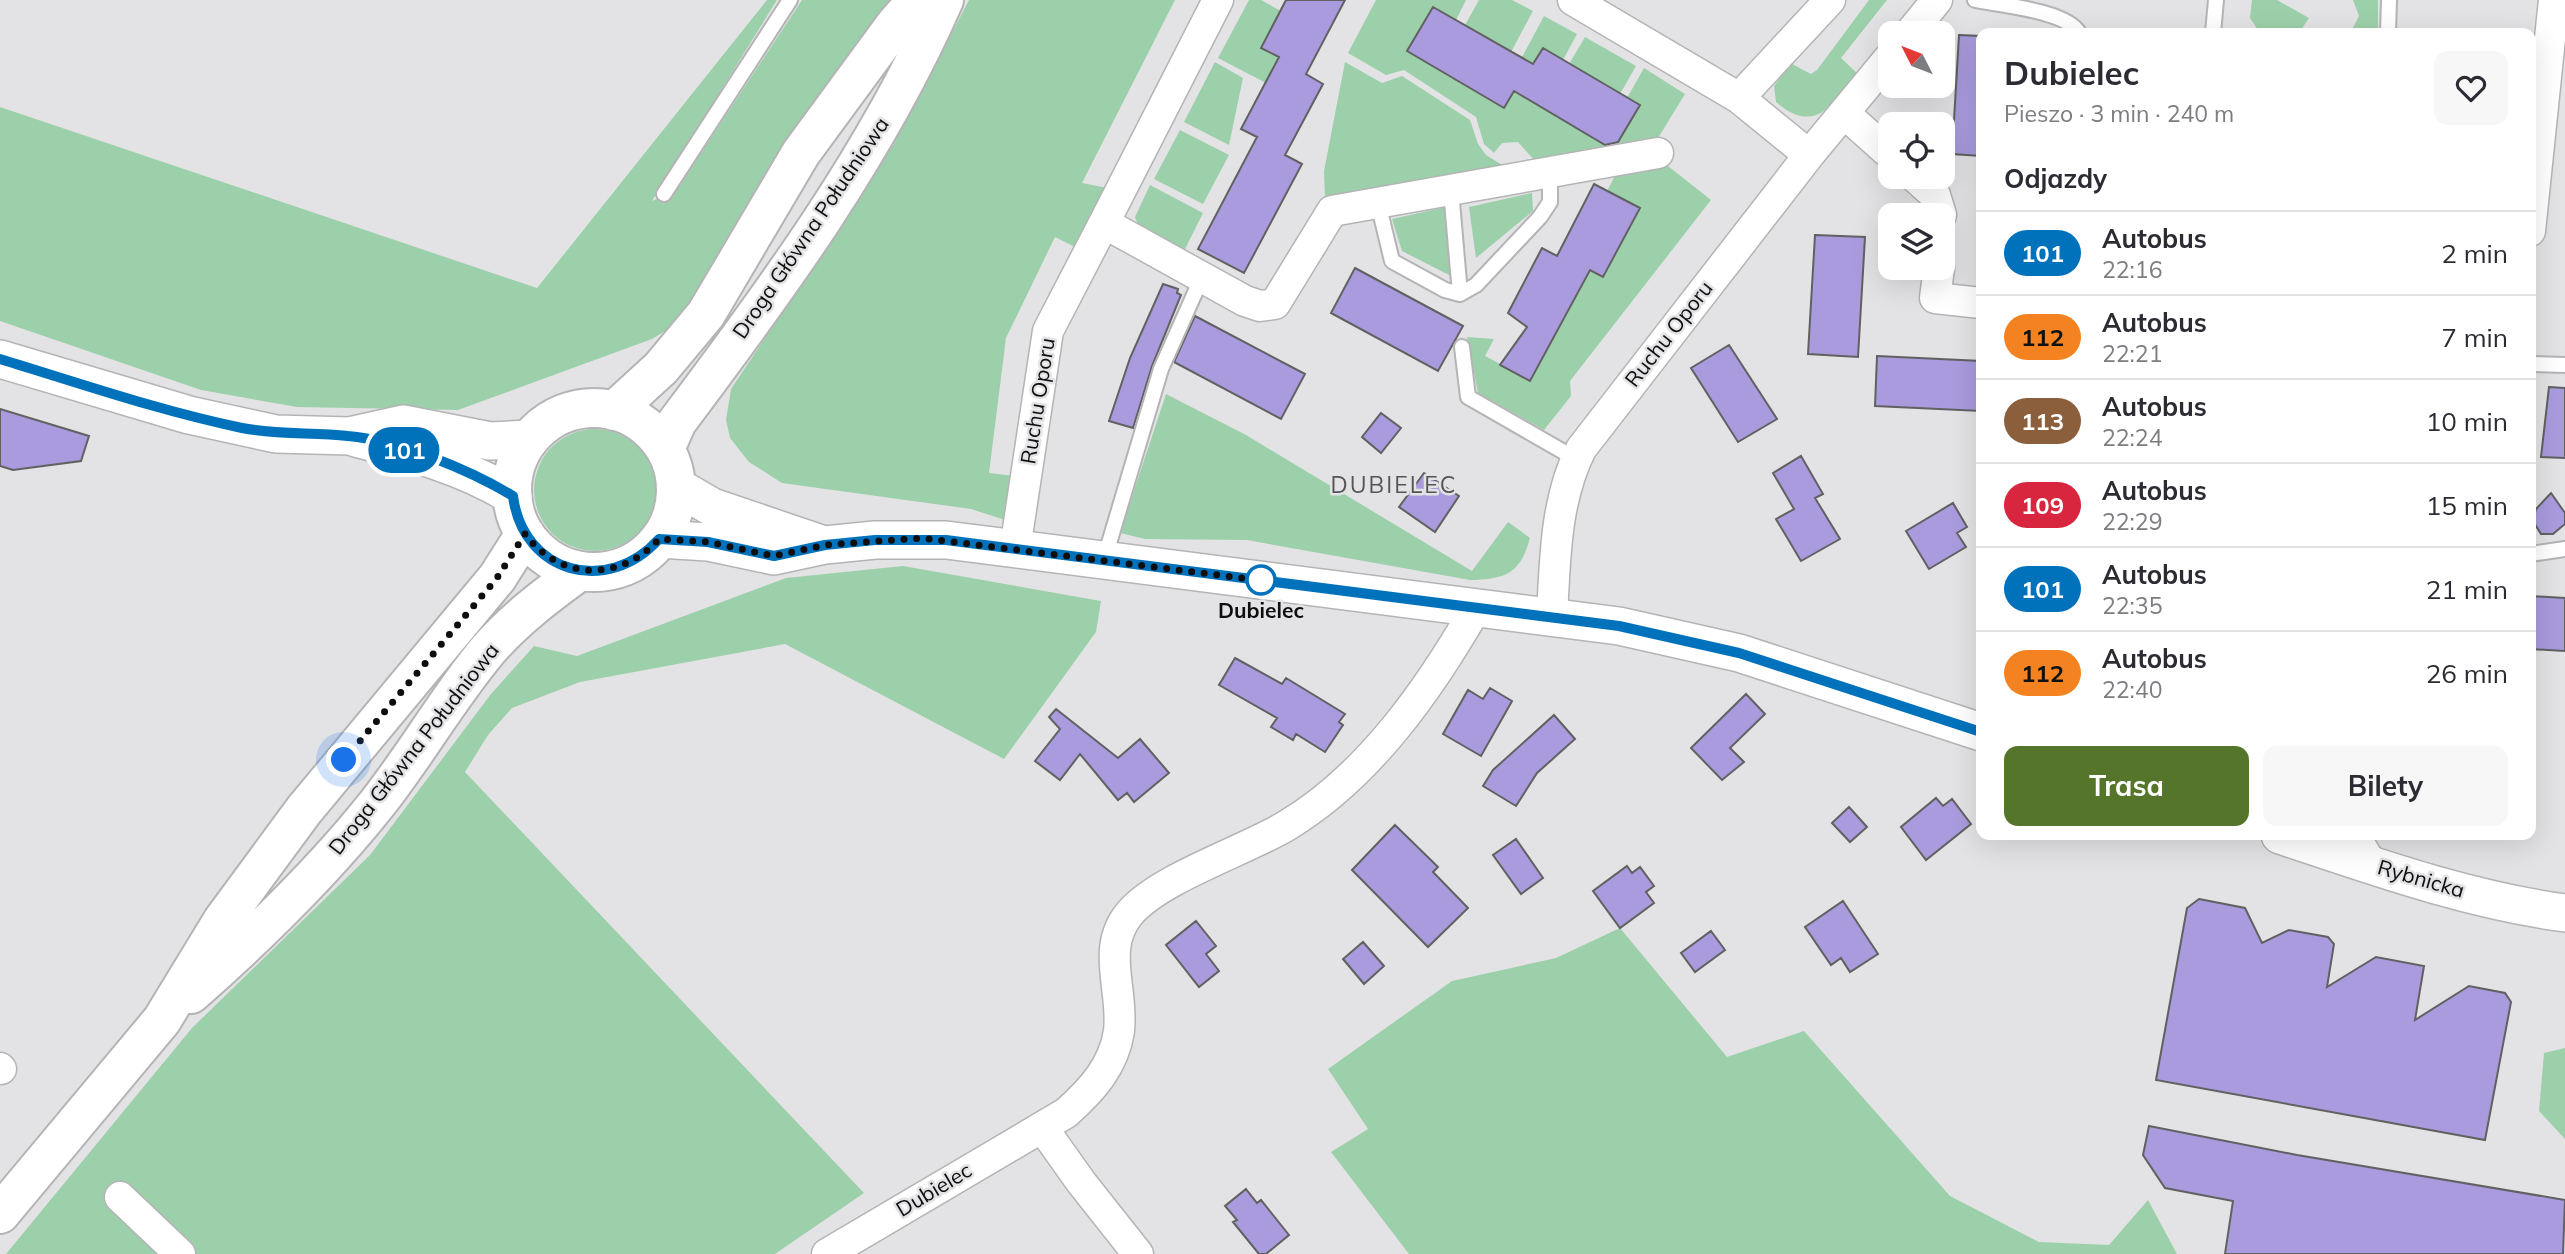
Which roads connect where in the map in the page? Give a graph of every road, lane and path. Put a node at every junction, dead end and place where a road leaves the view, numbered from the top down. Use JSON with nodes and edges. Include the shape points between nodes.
{"nodes":[{"id":1,"x":790,"y":0,"type":"edge"},
{"id":2,"x":917,"y":0,"type":"edge"},
{"id":3,"x":944,"y":0,"type":"edge"},
{"id":4,"x":1218,"y":0,"type":"edge"},
{"id":5,"x":1573,"y":0,"type":"edge"},
{"id":6,"x":1830,"y":0,"type":"edge"},
{"id":7,"x":1937,"y":0,"type":"edge"},
{"id":8,"x":1975,"y":0,"type":"edge"},
{"id":9,"x":2216,"y":0,"type":"edge"},
{"id":10,"x":2389,"y":0,"type":"edge"},
{"id":11,"x":2554,"y":0,"type":"edge"},
{"id":12,"x":1605,"y":7,"type":"edge"},
{"id":13,"x":1920,"y":21,"type":"edge"},
{"id":14,"x":2076,"y":28,"type":"edge"},
{"id":15,"x":2213,"y":28,"type":"edge"},
{"id":16,"x":2388,"y":28,"type":"edge"},
{"id":17,"x":2540,"y":46,"type":"edge"},
{"id":18,"x":1878,"y":72,"type":"edge"},
{"id":19,"x":1739,"y":99,"type":"junction"},
{"id":20,"x":1844,"y":113,"type":"junction"},
{"id":21,"x":2536,"y":120,"type":"edge"},
{"id":22,"x":1878,"y":143,"type":"edge"},
{"id":23,"x":1658,"y":153,"type":"dead end"},
{"id":24,"x":1809,"y":155,"type":"junction"},
{"id":25,"x":1550,"y":173,"type":"junction"},
{"id":26,"x":1451,"y":190,"type":"junction"},
{"id":27,"x":664,"y":194,"type":"dead end"},
{"id":28,"x":1378,"y":203,"type":"junction"},
{"id":29,"x":1104,"y":223,"type":"junction"},
{"id":30,"x":1202,"y":277,"type":"junction"},
{"id":31,"x":1937,"y":280,"type":"edge"},
{"id":32,"x":1460,"y":294,"type":"junction"},
{"id":33,"x":1976,"y":302,"type":"edge"},
{"id":34,"x":1462,"y":347,"type":"dead end"},
{"id":35,"x":0,"y":359,"type":"edge"},
{"id":36,"x":2536,"y":364,"type":"edge"},
{"id":37,"x":2565,"y":365,"type":"edge"},
{"id":38,"x":614,"y":411,"type":"junction"},
{"id":39,"x":349,"y":436,"type":"junction"},
{"id":40,"x":530,"y":439,"type":"junction"},
{"id":41,"x":665,"y":449,"type":"junction"},
{"id":42,"x":1576,"y":459,"type":"junction"},
{"id":43,"x":676,"y":486,"type":"junction"},
{"id":44,"x":513,"y":496,"type":"junction"},
{"id":45,"x":525,"y":534,"type":"junction"},
{"id":46,"x":659,"y":539,"type":"junction"},
{"id":47,"x":825,"y":545,"type":"junction"},
{"id":48,"x":1015,"y":549,"type":"junction"},
{"id":49,"x":2565,"y":549,"type":"edge"},
{"id":50,"x":2536,"y":554,"type":"edge"},
{"id":51,"x":1104,"y":561,"type":"junction"},
{"id":52,"x":580,"y":571,"type":"junction"},
{"id":53,"x":1476,"y":608,"type":"junction"},
{"id":54,"x":1552,"y":617,"type":"junction"},
{"id":55,"x":1976,"y":730,"type":"edge"},
{"id":56,"x":2308,"y":840,"type":"edge"},
{"id":57,"x":2363,"y":850,"type":"edge"},
{"id":58,"x":2565,"y":913,"type":"edge"},
{"id":59,"x":162,"y":1020,"type":"junction"},
{"id":60,"x":1042,"y":1127,"type":"junction"},
{"id":61,"x":120,"y":1197,"type":"dead end"},
{"id":62,"x":0,"y":1214,"type":"edge"},
{"id":63,"x":180,"y":1254,"type":"edge"},
{"id":64,"x":827,"y":1254,"type":"edge"},
{"id":65,"x":1138,"y":1254,"type":"edge"}],
"edges":[{"from":1,"to":27,"type":"lane"},
{"from":2,"to":38,"type":"main road","name":"Droga Główna Południowa","via":[[801,153],[706,314],[661,368]]},
{"from":3,"to":41,"type":"main road","name":"Droga Główna Południowa","via":[[871,144],[677,422]]},
{"from":4,"to":29,"type":"street","name":"Ruchu Oporu"},
{"from":5,"to":12,"type":"street"},
{"from":6,"to":19,"type":"street"},
{"from":7,"to":13,"type":"street"},
{"from":8,"to":14,"type":"lane","via":[[2060,17]]},
{"from":9,"to":15,"type":"lane"},
{"from":10,"to":16,"type":"lane"},
{"from":11,"to":17,"type":"street"},
{"from":12,"to":19,"type":"street"},
{"from":17,"to":21,"type":"street"},
{"from":18,"to":20,"type":"street","name":"Ruchu Oporu"},
{"from":19,"to":24,"type":"street"},
{"from":20,"to":22,"type":"street"},
{"from":20,"to":24,"type":"street","name":"Ruchu Oporu"},
{"from":23,"to":25,"type":"street"},
{"from":24,"to":42,"type":"street","name":"Ruchu Oporu"},
{"from":25,"to":26,"type":"street"},
{"from":25,"to":32,"type":"lane","via":[[1550,202],[1540,217],[1475,285]]},
{"from":26,"to":28,"type":"street"},
{"from":26,"to":32,"type":"lane"},
{"from":28,"to":30,"type":"street","via":[[1332,211],[1275,304],[1245,301]]},
{"from":28,"to":32,"type":"lane","via":[[1392,261]]},
{"from":29,"to":30,"type":"street"},
{"from":29,"to":48,"type":"street","name":"Ruchu Oporu","via":[[1048,331]]},
{"from":30,"to":51,"type":"lane","via":[[1161,369]]},
{"from":31,"to":33,"type":"street","via":[[1935,298]]},
{"from":34,"to":42,"type":"lane","via":[[1468,397]]},
{"from":35,"to":39,"type":"street","via":[[238,427],[289,435]]},
{"from":36,"to":37,"type":"lane"},
{"from":38,"to":40,"type":"main road","via":[[593,408],[563,414]]},
{"from":38,"to":41,"type":"main road","via":[[647,427]]},
{"from":39,"to":40,"type":"street","via":[[403,424],[490,440]]},
{"from":39,"to":44,"type":"street","via":[[425,456],[479,476]]},
{"from":40,"to":44,"type":"main road","via":[[514,472]]},
{"from":41,"to":43,"type":"main road"},
{"from":42,"to":54,"type":"street","name":"Ruchu Oporu","via":[[1568,474],[1560,515]]},
{"from":43,"to":46,"type":"main road","via":[[670,519]]},
{"from":43,"to":47,"type":"street","via":[[712,507]]},
{"from":44,"to":45,"type":"main road"},
{"from":45,"to":52,"type":"main road","via":[[548,558]]},
{"from":45,"to":59,"type":"main road","name":"Droga Główna Południowa","via":[[497,578],[304,810],[223,920]]},
{"from":46,"to":47,"type":"street","via":[[708,542],[774,556]]},
{"from":46,"to":52,"type":"main road","via":[[624,566]]},
{"from":47,"to":48,"type":"street","via":[[922,538]]},
{"from":48,"to":51,"type":"street"},
{"from":49,"to":50,"type":"lane"},
{"from":51,"to":53,"type":"street"},
{"from":52,"to":59,"type":"main road","name":"Droga Główna Południowa","via":[[531,607],[490,649],[454,693],[403,770],[340,846],[250,942]]},
{"from":53,"to":54,"type":"street"},
{"from":53,"to":60,"type":"street","name":"Dubielec","via":[[1423,691],[1335,790],[1287,826],[1150,895],[1130,913],[1115,937],[1119,1031],[1107,1065],[1095,1088]]},
{"from":54,"to":55,"type":"street","via":[[1619,626],[1739,653]]},
{"from":56,"to":57,"type":"street","name":"Rybnicka"},
{"from":57,"to":58,"type":"street","name":"Rybnicka","via":[[2523,907]]},
{"from":59,"to":62,"type":"main road","name":"Droga Główna Południowa"},
{"from":60,"to":64,"type":"street","name":"Dubielec"},
{"from":60,"to":65,"type":"street"},
{"from":61,"to":63,"type":"street"}]}
